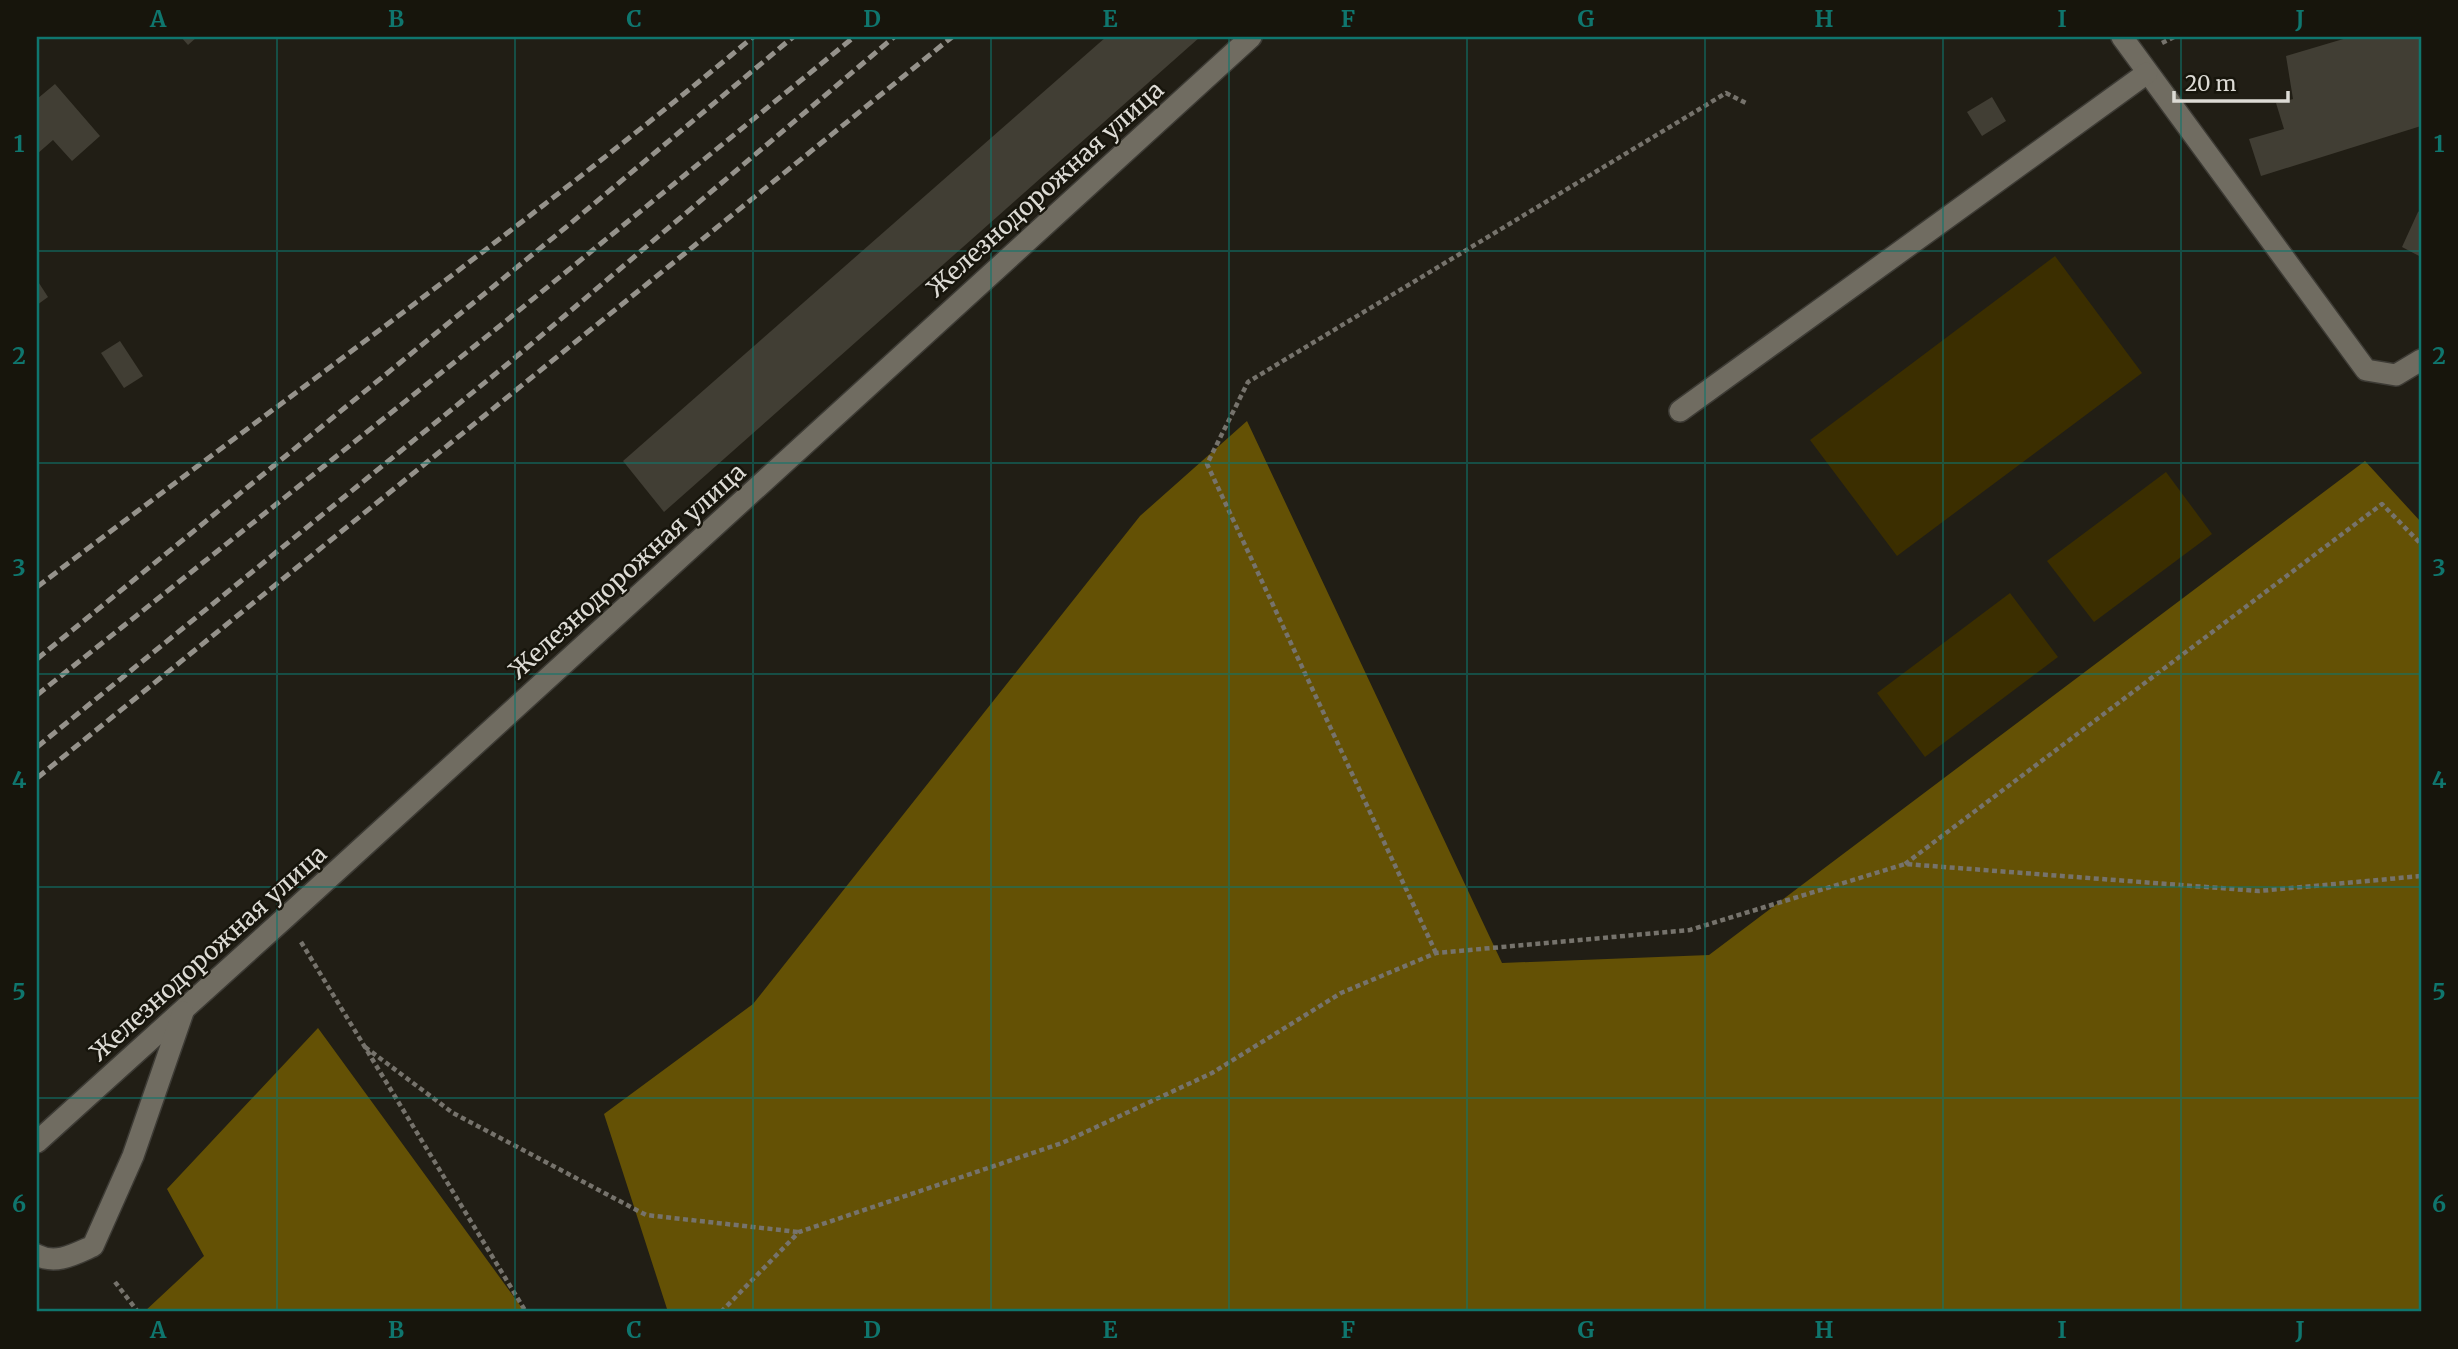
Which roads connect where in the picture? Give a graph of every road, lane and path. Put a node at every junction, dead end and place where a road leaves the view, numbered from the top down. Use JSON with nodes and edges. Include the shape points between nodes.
{"nodes":[{"id":1,"x":1251,"y":37,"type":"edge"},
{"id":2,"x":2122,"y":37,"type":"edge"},
{"id":3,"x":2147,"y":73,"type":"junction"},
{"id":4,"x":1748,"y":104,"type":"dead end"},
{"id":5,"x":2421,"y":360,"type":"edge"},
{"id":6,"x":1681,"y":411,"type":"dead end"},
{"id":7,"x":2421,"y":544,"type":"edge"},
{"id":8,"x":1905,"y":864,"type":"junction"},
{"id":9,"x":2421,"y":876,"type":"edge"},
{"id":10,"x":286,"y":918,"type":"junction"},
{"id":11,"x":1436,"y":953,"type":"junction"},
{"id":12,"x":184,"y":1010,"type":"junction"},
{"id":13,"x":365,"y":1047,"type":"junction"},
{"id":14,"x":37,"y":1142,"type":"edge"},
{"id":15,"x":799,"y":1232,"type":"junction"},
{"id":16,"x":37,"y":1255,"type":"edge"},
{"id":17,"x":116,"y":1282,"type":"dead end"},
{"id":18,"x":138,"y":1312,"type":"edge"},
{"id":19,"x":526,"y":1312,"type":"edge"},
{"id":20,"x":720,"y":1312,"type":"edge"}],
"edges":[{"from":1,"to":10,"type":"street","name":"Железнодорожная улица"},
{"from":2,"to":3,"type":"street"},
{"from":3,"to":5,"type":"street","via":[[2366,370],[2396,375]]},
{"from":3,"to":6,"type":"street"},
{"from":4,"to":11,"type":"path","via":[[1726,93],[1248,382],[1207,464]]},
{"from":7,"to":8,"type":"path","via":[[2382,504]]},
{"from":8,"to":9,"type":"path","via":[[2259,891]]},
{"from":8,"to":11,"type":"path","via":[[1690,930]]},
{"from":10,"to":12,"type":"street","name":"Железнодорожная улица"},
{"from":10,"to":13,"type":"path"},
{"from":11,"to":15,"type":"path","via":[[1340,993],[1212,1073],[1062,1143]]},
{"from":12,"to":14,"type":"street","name":"Железнодорожная улица"},
{"from":12,"to":16,"type":"street","via":[[132,1156],[93,1246],[69,1257],[44,1259]]},
{"from":13,"to":15,"type":"path","via":[[453,1113],[646,1215]]},
{"from":13,"to":19,"type":"path"},
{"from":15,"to":20,"type":"path"},
{"from":17,"to":18,"type":"path"}]}
